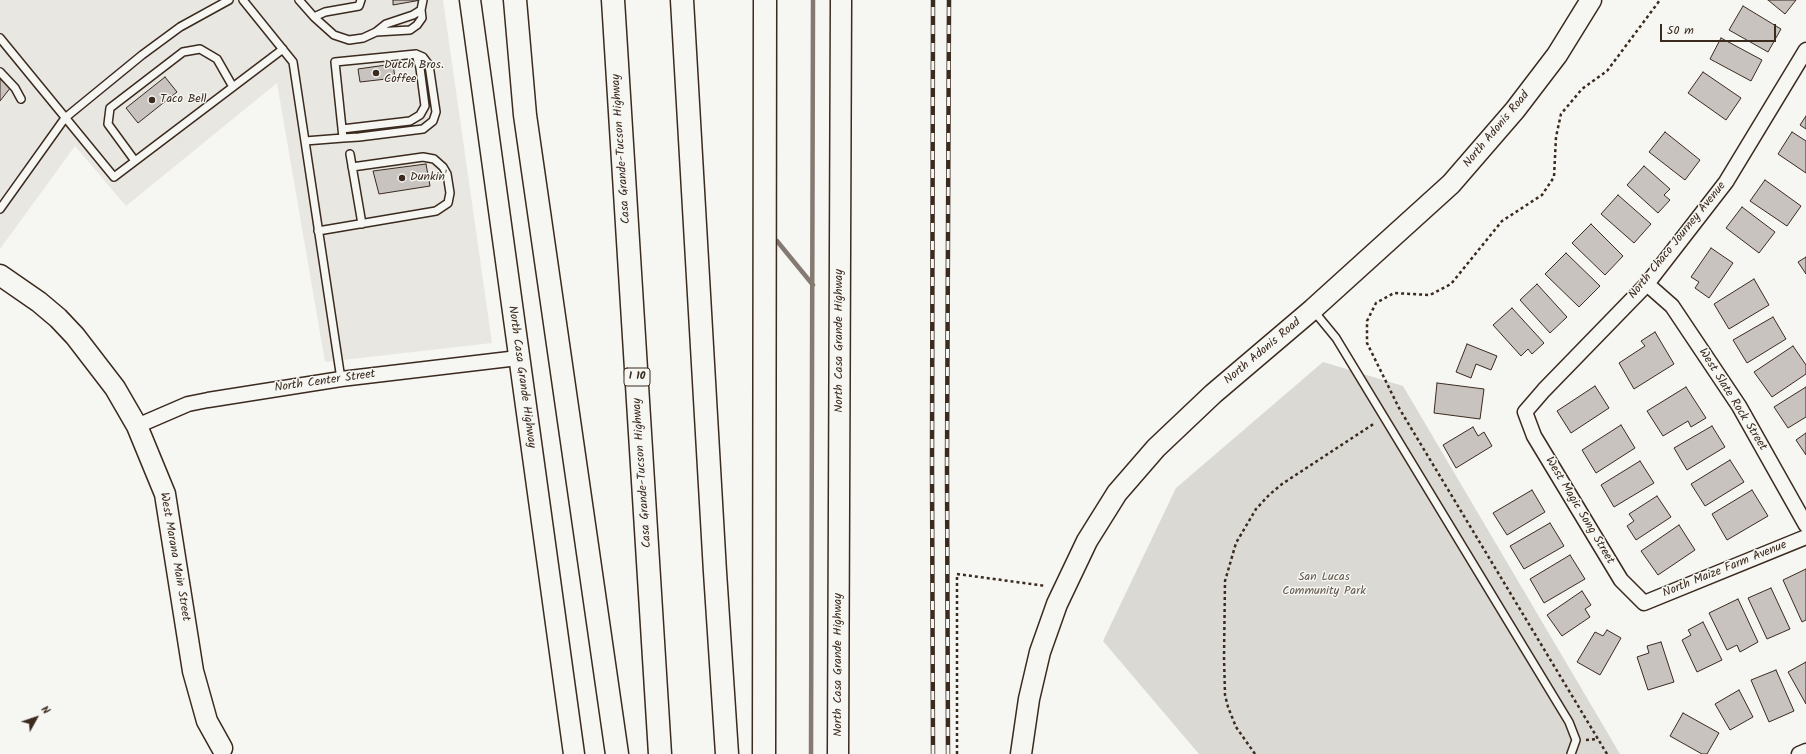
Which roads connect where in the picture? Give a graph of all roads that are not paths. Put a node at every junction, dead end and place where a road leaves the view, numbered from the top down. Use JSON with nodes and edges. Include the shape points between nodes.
{"nodes":[{"id":1,"x":229,"y":0,"type":"edge"},
{"id":2,"x":243,"y":0,"type":"edge"},
{"id":3,"x":299,"y":0,"type":"edge"},
{"id":4,"x":361,"y":0,"type":"edge"},
{"id":5,"x":423,"y":0,"type":"edge"},
{"id":6,"x":470,"y":0,"type":"edge"},
{"id":7,"x":515,"y":0,"type":"edge"},
{"id":8,"x":613,"y":0,"type":"edge"},
{"id":9,"x":682,"y":0,"type":"edge"},
{"id":10,"x":765,"y":0,"type":"edge"},
{"id":11,"x":841,"y":0,"type":"edge"},
{"id":12,"x":1591,"y":0,"type":"edge"},
{"id":13,"x":421,"y":10,"type":"junction"},
{"id":14,"x":314,"y":17,"type":"junction"},
{"id":15,"x":376,"y":32,"type":"junction"},
{"id":16,"x":0,"y":38,"type":"edge"},
{"id":17,"x":282,"y":49,"type":"junction"},
{"id":18,"x":1806,"y":50,"type":"edge"},
{"id":19,"x":416,"y":54,"type":"junction"},
{"id":20,"x":0,"y":72,"type":"edge"},
{"id":21,"x":233,"y":87,"type":"junction"},
{"id":22,"x":22,"y":99,"type":"dead end"},
{"id":23,"x":65,"y":118,"type":"junction"},
{"id":24,"x":342,"y":128,"type":"junction"},
{"id":25,"x":343,"y":138,"type":"junction"},
{"id":26,"x":305,"y":142,"type":"junction"},
{"id":27,"x":350,"y":154,"type":"dead end"},
{"id":28,"x":135,"y":161,"type":"junction"},
{"id":29,"x":352,"y":167,"type":"junction"},
{"id":30,"x":0,"y":209,"type":"edge"},
{"id":31,"x":362,"y":224,"type":"junction"},
{"id":32,"x":318,"y":231,"type":"junction"},
{"id":33,"x":0,"y":275,"type":"edge"},
{"id":34,"x":1647,"y":284,"type":"junction"},
{"id":35,"x":1313,"y":309,"type":"junction"},
{"id":36,"x":518,"y":358,"type":"junction"},
{"id":37,"x":341,"y":379,"type":"junction"},
{"id":38,"x":1525,"y":412,"type":"joint"},
{"id":39,"x":137,"y":426,"type":"junction"},
{"id":40,"x":1806,"y":524,"type":"edge"},
{"id":41,"x":1806,"y":537,"type":"edge"},
{"id":42,"x":1644,"y":604,"type":"joint"},
{"id":43,"x":222,"y":748,"type":"dead end"},
{"id":44,"x":1806,"y":751,"type":"edge"},
{"id":45,"x":574,"y":754,"type":"edge"},
{"id":46,"x":617,"y":754,"type":"edge"},
{"id":47,"x":660,"y":754,"type":"edge"},
{"id":48,"x":727,"y":754,"type":"edge"},
{"id":49,"x":764,"y":754,"type":"edge"},
{"id":50,"x":838,"y":754,"type":"edge"},
{"id":51,"x":1021,"y":754,"type":"edge"},
{"id":52,"x":1571,"y":754,"type":"edge"},
{"id":53,"x":1799,"y":754,"type":"edge"}],
"edges":[{"from":1,"to":23,"type":"lane","via":[[174,32],[136,59]]},
{"from":2,"to":17,"type":"lane"},
{"from":3,"to":14,"type":"lane"},
{"from":4,"to":14,"type":"lane","via":[[359,6],[325,12]]},
{"from":5,"to":13,"type":"lane"},
{"from":6,"to":36,"type":"street","name":"North Casa Grande Highway"},
{"from":7,"to":46,"type":"highway","via":[[525,115]]},
{"from":8,"to":47,"type":"highway","name":"Casa Grande-Tucson Highway","number":"I 10"},
{"from":9,"to":48,"type":"highway"},
{"from":10,"to":49,"type":"highway"},
{"from":11,"to":50,"type":"street","name":"North Casa Grande Highway"},
{"from":12,"to":35,"type":"street","name":"North Adonis Road","via":[[1557,55],[1515,110],[1451,184]]},
{"from":13,"to":15,"type":"lane","via":[[386,24]]},
{"from":13,"to":15,"type":"lane","via":[[422,18],[410,30]]},
{"from":14,"to":15,"type":"lane","via":[[334,35],[349,40],[363,38]]},
{"from":16,"to":23,"type":"lane"},
{"from":17,"to":21,"type":"lane"},
{"from":17,"to":26,"type":"lane","via":[[293,62]]},
{"from":18,"to":34,"type":"street","name":"North Chaco Journey Avenue","via":[[1726,182]]},
{"from":19,"to":24,"type":"lane","via":[[425,106],[420,115],[410,121]]},
{"from":19,"to":24,"type":"lane","via":[[335,62]]},
{"from":19,"to":25,"type":"lane","via":[[423,57],[429,65],[436,112],[433,121],[423,129]]},
{"from":20,"to":22,"type":"lane"},
{"from":21,"to":28,"type":"lane"},
{"from":21,"to":28,"type":"lane","via":[[217,59],[200,49],[183,52],[110,108],[108,124]]},
{"from":23,"to":28,"type":"lane","via":[[114,177]]},
{"from":23,"to":30,"type":"lane"},
{"from":24,"to":25,"type":"lane"},
{"from":25,"to":26,"type":"lane"},
{"from":26,"to":32,"type":"lane"},
{"from":27,"to":29,"type":"lane"},
{"from":29,"to":31,"type":"lane"},
{"from":29,"to":31,"type":"lane","via":[[423,157],[434,159],[447,174],[450,193],[448,203],[436,211]]},
{"from":31,"to":32,"type":"lane"},
{"from":32,"to":37,"type":"lane"},
{"from":33,"to":39,"type":"street","name":"West Marana Main Street","via":[[39,302],[76,336],[115,388]]},
{"from":34,"to":38,"type":"street","name":"North Chaco Journey Avenue"},
{"from":34,"to":40,"type":"street","name":"West Slate Rock Street","via":[[1672,306],[1739,406]]},
{"from":35,"to":51,"type":"street","name":"North Adonis Road","via":[[1213,394],[1156,448],[1117,494],[1087,541],[1057,604],[1040,652],[1029,699]]},
{"from":35,"to":52,"type":"lane","via":[[1336,338],[1385,417],[1569,722],[1576,740]]},
{"from":36,"to":37,"type":"street","name":"North Center Street"},
{"from":36,"to":45,"type":"street","name":"North Casa Grande Highway"},
{"from":37,"to":39,"type":"street","name":"North Center Street","via":[[188,404]]},
{"from":38,"to":42,"type":"street","name":"West Magic Song Street","via":[[1534,436],[1621,580]]},
{"from":39,"to":43,"type":"street","name":"West Marana Main Street","via":[[165,494],[193,671],[207,721]]},
{"from":41,"to":42,"type":"street","name":"North Maize Farm Avenue"},
{"from":44,"to":53,"type":"street"}]}
